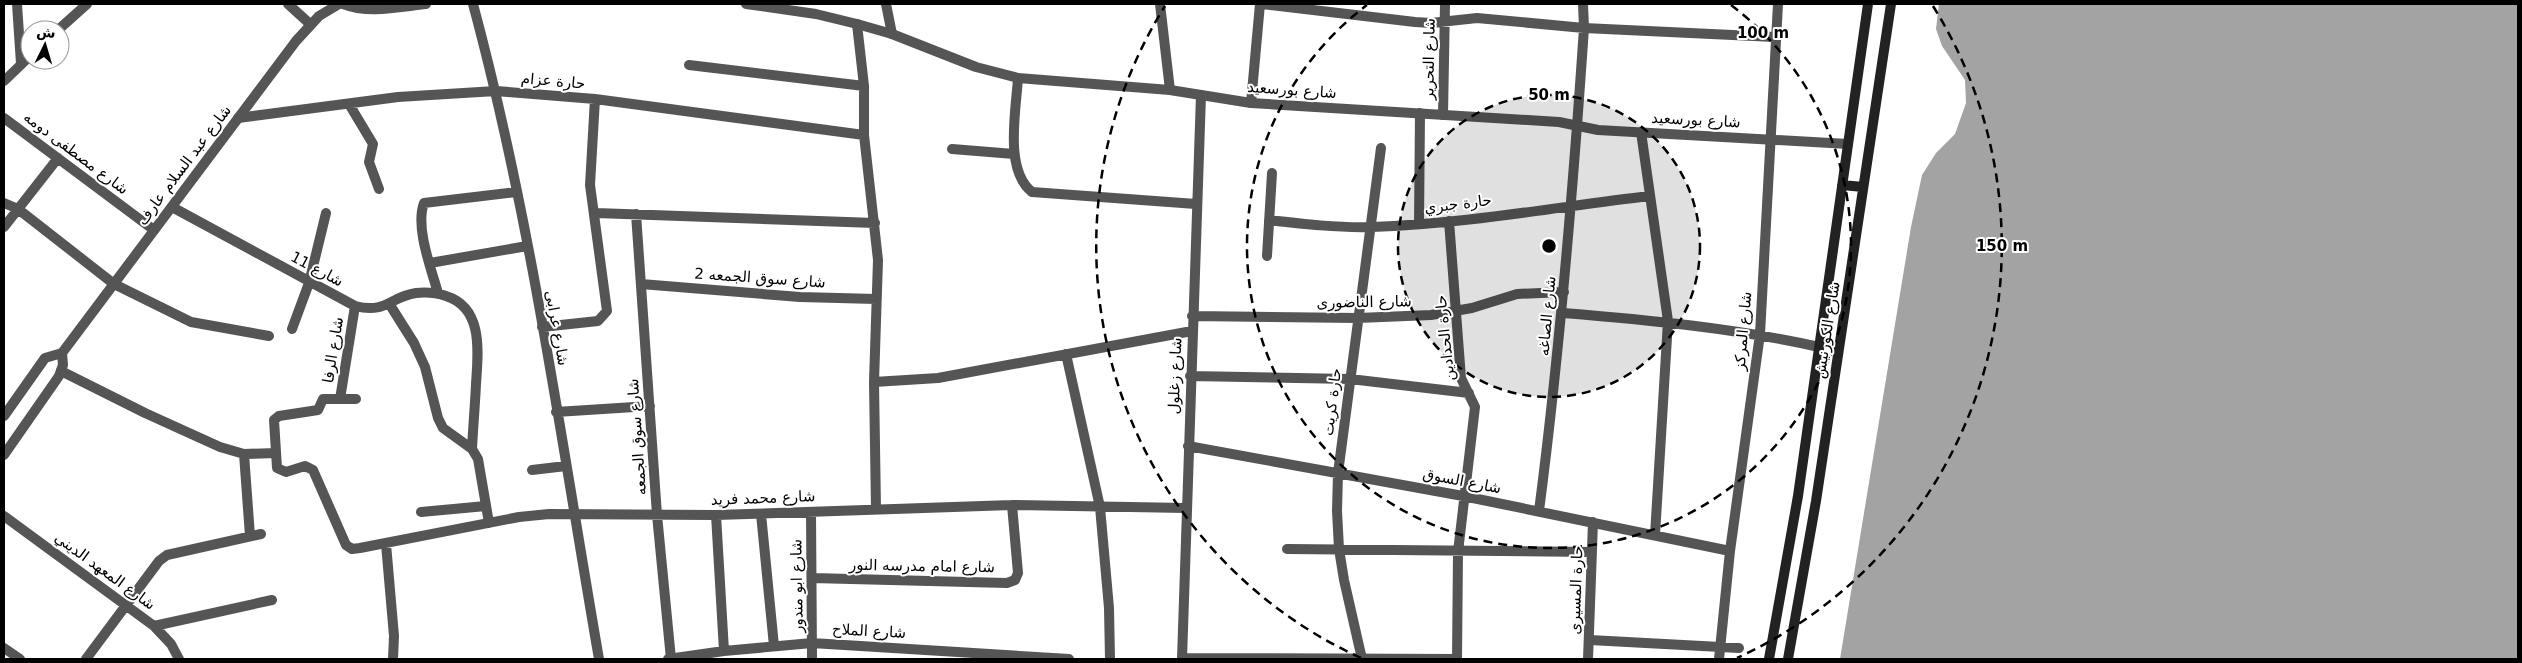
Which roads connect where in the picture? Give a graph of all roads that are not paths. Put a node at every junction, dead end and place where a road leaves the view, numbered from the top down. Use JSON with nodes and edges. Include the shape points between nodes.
{"nodes":[{"id":1,"x":17,"y":4,"type":"edge"},
{"id":2,"x":87,"y":4,"type":"edge"},
{"id":3,"x":288,"y":4,"type":"edge"},
{"id":4,"x":341,"y":4,"type":"edge"},
{"id":5,"x":426,"y":4,"type":"edge"},
{"id":6,"x":473,"y":4,"type":"edge"},
{"id":7,"x":746,"y":4,"type":"edge"},
{"id":8,"x":886,"y":4,"type":"edge"},
{"id":9,"x":1160,"y":4,"type":"edge"},
{"id":10,"x":1261,"y":4,"type":"edge"},
{"id":11,"x":1445,"y":4,"type":"edge"},
{"id":12,"x":1583,"y":4,"type":"edge"},
{"id":13,"x":1778,"y":4,"type":"edge"},
{"id":14,"x":1868,"y":4,"type":"edge"},
{"id":15,"x":1891,"y":4,"type":"edge"},
{"id":16,"x":69,"y":20,"type":"edge"},
{"id":17,"x":1444,"y":22,"type":"junction"},
{"id":18,"x":310,"y":24,"type":"junction"},
{"id":19,"x":857,"y":24,"type":"junction"},
{"id":20,"x":1584,"y":28,"type":"junction"},
{"id":21,"x":892,"y":34,"type":"junction"},
{"id":22,"x":1775,"y":38,"type":"junction"},
{"id":23,"x":20,"y":49,"type":"edge"},
{"id":24,"x":20,"y":65,"type":"edge"},
{"id":25,"x":689,"y":65,"type":"dead end"},
{"id":26,"x":1018,"y":78,"type":"junction"},
{"id":27,"x":4,"y":81,"type":"edge"},
{"id":28,"x":864,"y":86,"type":"junction"},
{"id":29,"x":1170,"y":90,"type":"junction"},
{"id":30,"x":496,"y":91,"type":"junction"},
{"id":31,"x":1201,"y":95,"type":"junction"},
{"id":32,"x":594,"y":99,"type":"junction"},
{"id":33,"x":1251,"y":103,"type":"junction"},
{"id":34,"x":349,"y":104,"type":"junction"},
{"id":35,"x":1420,"y":112,"type":"junction"},
{"id":36,"x":1443,"y":114,"type":"junction"},
{"id":37,"x":238,"y":118,"type":"junction"},
{"id":38,"x":5,"y":121,"type":"edge"},
{"id":39,"x":1578,"y":125,"type":"junction"},
{"id":40,"x":1641,"y":132,"type":"junction"},
{"id":41,"x":864,"y":135,"type":"junction"},
{"id":42,"x":1770,"y":139,"type":"junction"},
{"id":43,"x":1848,"y":144,"type":"junction"},
{"id":44,"x":952,"y":148,"type":"dead end"},
{"id":45,"x":1381,"y":148,"type":"dead end"},
{"id":46,"x":1014,"y":154,"type":"junction"},
{"id":47,"x":58,"y":158,"type":"junction"},
{"id":48,"x":1272,"y":173,"type":"dead end"},
{"id":49,"x":1842,"y":185,"type":"junction"},
{"id":50,"x":1863,"y":187,"type":"junction"},
{"id":51,"x":379,"y":189,"type":"dead end"},
{"id":52,"x":516,"y":192,"type":"junction"},
{"id":53,"x":1649,"y":196,"type":"junction"},
{"id":54,"x":4,"y":203,"type":"edge"},
{"id":55,"x":1196,"y":204,"type":"junction"},
{"id":56,"x":1573,"y":206,"type":"junction"},
{"id":57,"x":172,"y":207,"type":"junction"},
{"id":58,"x":18,"y":209,"type":"junction"},
{"id":59,"x":326,"y":213,"type":"dead end"},
{"id":60,"x":596,"y":213,"type":"junction"},
{"id":61,"x":636,"y":214,"type":"junction"},
{"id":62,"x":1269,"y":220,"type":"junction"},
{"id":63,"x":1449,"y":221,"type":"junction"},
{"id":64,"x":875,"y":223,"type":"junction"},
{"id":65,"x":1419,"y":224,"type":"junction"},
{"id":66,"x":4,"y":227,"type":"edge"},
{"id":67,"x":1371,"y":227,"type":"junction"},
{"id":68,"x":154,"y":230,"type":"junction"},
{"id":69,"x":527,"y":246,"type":"junction"},
{"id":70,"x":1267,"y":256,"type":"dead end"},
{"id":71,"x":430,"y":263,"type":"junction"},
{"id":72,"x":309,"y":283,"type":"junction"},
{"id":73,"x":114,"y":284,"type":"junction"},
{"id":74,"x":641,"y":284,"type":"junction"},
{"id":75,"x":1564,"y":292,"type":"junction"},
{"id":76,"x":438,"y":293,"type":"junction"},
{"id":77,"x":876,"y":299,"type":"junction"},
{"id":78,"x":390,"y":304,"type":"junction"},
{"id":79,"x":355,"y":306,"type":"junction"},
{"id":80,"x":1456,"y":310,"type":"junction"},
{"id":81,"x":1563,"y":313,"type":"junction"},
{"id":82,"x":1192,"y":316,"type":"junction"},
{"id":83,"x":1358,"y":318,"type":"junction"},
{"id":84,"x":1668,"y":321,"type":"junction"},
{"id":85,"x":542,"y":327,"type":"junction"},
{"id":86,"x":292,"y":329,"type":"dead end"},
{"id":87,"x":1192,"y":331,"type":"junction"},
{"id":88,"x":1760,"y":334,"type":"junction"},
{"id":89,"x":269,"y":336,"type":"dead end"},
{"id":90,"x":1819,"y":347,"type":"junction"},
{"id":91,"x":62,"y":353,"type":"junction"},
{"id":92,"x":1066,"y":354,"type":"junction"},
{"id":93,"x":61,"y":371,"type":"junction"},
{"id":94,"x":1190,"y":376,"type":"junction"},
{"id":95,"x":1350,"y":378,"type":"junction"},
{"id":96,"x":874,"y":382,"type":"junction"},
{"id":97,"x":1470,"y":393,"type":"junction"},
{"id":98,"x":340,"y":399,"type":"junction"},
{"id":99,"x":356,"y":399,"type":"dead end"},
{"id":100,"x":650,"y":406,"type":"junction"},
{"id":101,"x":556,"y":412,"type":"junction"},
{"id":102,"x":4,"y":416,"type":"edge"},
{"id":103,"x":1188,"y":446,"type":"junction"},
{"id":104,"x":472,"y":449,"type":"junction"},
{"id":105,"x":276,"y":453,"type":"junction"},
{"id":106,"x":244,"y":454,"type":"junction"},
{"id":107,"x":4,"y":455,"type":"edge"},
{"id":108,"x":566,"y":466,"type":"junction"},
{"id":109,"x":532,"y":470,"type":"dead end"},
{"id":110,"x":1338,"y":473,"type":"junction"},
{"id":111,"x":1463,"y":496,"type":"junction"},
{"id":112,"x":1012,"y":505,"type":"junction"},
{"id":113,"x":486,"y":506,"type":"junction"},
{"id":114,"x":1100,"y":507,"type":"junction"},
{"id":115,"x":1186,"y":508,"type":"junction"},
{"id":116,"x":876,"y":509,"type":"junction"},
{"id":117,"x":1539,"y":511,"type":"junction"},
{"id":118,"x":421,"y":512,"type":"dead end"},
{"id":119,"x":810,"y":512,"type":"junction"},
{"id":120,"x":574,"y":514,"type":"junction"},
{"id":121,"x":761,"y":514,"type":"junction"},
{"id":122,"x":657,"y":515,"type":"junction"},
{"id":123,"x":4,"y":516,"type":"edge"},
{"id":124,"x":716,"y":516,"type":"junction"},
{"id":125,"x":489,"y":522,"type":"junction"},
{"id":126,"x":1593,"y":522,"type":"junction"},
{"id":127,"x":261,"y":534,"type":"dead end"},
{"id":128,"x":1655,"y":535,"type":"junction"},
{"id":129,"x":250,"y":536,"type":"junction"},
{"id":130,"x":386,"y":544,"type":"junction"},
{"id":131,"x":1287,"y":549,"type":"dead end"},
{"id":132,"x":1339,"y":549,"type":"junction"},
{"id":133,"x":1730,"y":551,"type":"junction"},
{"id":134,"x":1458,"y":552,"type":"junction"},
{"id":135,"x":1592,"y":552,"type":"junction"},
{"id":136,"x":812,"y":578,"type":"junction"},
{"id":137,"x":272,"y":600,"type":"dead end"},
{"id":138,"x":127,"y":606,"type":"junction"},
{"id":139,"x":154,"y":626,"type":"junction"},
{"id":140,"x":1590,"y":640,"type":"junction"},
{"id":141,"x":812,"y":644,"type":"junction"},
{"id":142,"x":774,"y":646,"type":"junction"},
{"id":143,"x":1721,"y":647,"type":"junction"},
{"id":144,"x":4,"y":648,"type":"edge"},
{"id":145,"x":1739,"y":648,"type":"dead end"},
{"id":146,"x":724,"y":651,"type":"junction"},
{"id":147,"x":20,"y":659,"type":"edge"},
{"id":148,"x":86,"y":659,"type":"edge"},
{"id":149,"x":179,"y":659,"type":"edge"},
{"id":150,"x":393,"y":659,"type":"edge"},
{"id":151,"x":600,"y":659,"type":"edge"},
{"id":152,"x":669,"y":659,"type":"edge"},
{"id":153,"x":812,"y":659,"type":"edge"},
{"id":154,"x":1069,"y":659,"type":"edge"},
{"id":155,"x":1110,"y":659,"type":"edge"},
{"id":156,"x":1182,"y":659,"type":"edge"},
{"id":157,"x":1362,"y":659,"type":"edge"},
{"id":158,"x":1456,"y":659,"type":"edge"},
{"id":159,"x":1588,"y":659,"type":"edge"},
{"id":160,"x":1719,"y":659,"type":"edge"},
{"id":161,"x":1769,"y":659,"type":"edge"},
{"id":162,"x":1788,"y":659,"type":"edge"}],
"edges":[{"from":1,"to":23,"type":"street"},
{"from":2,"to":16,"type":"street"},
{"from":3,"to":18,"type":"street"},
{"from":4,"to":5,"type":"street","name":"شارع عبد السلام عارف","via":[[366,9]]},
{"from":4,"to":18,"type":"street","name":"شارع عبد السلام عارف"},
{"from":6,"to":30,"type":"street","name":"شارع عرابى"},
{"from":7,"to":19,"type":"street","name":"شارع بورسعيد","via":[[808,12]]},
{"from":8,"to":21,"type":"street"},
{"from":9,"to":29,"type":"street"},
{"from":10,"to":17,"type":"street","via":[[1415,22]]},
{"from":10,"to":33,"type":"street"},
{"from":11,"to":17,"type":"street","name":"شارع التحرير"},
{"from":12,"to":20,"type":"street","name":"شارع الصاغه"},
{"from":13,"to":22,"type":"street","name":"شارع المركز"},
{"from":14,"to":43,"type":"main road","name":"شارع الكورنيش"},
{"from":15,"to":50,"type":"main road","name":"شارع الكورنيش"},
{"from":17,"to":20,"type":"street","via":[[1477,18]]},
{"from":17,"to":36,"type":"street","name":"شارع التحرير"},
{"from":18,"to":37,"type":"street","name":"شارع عبد السلام عارف"},
{"from":19,"to":21,"type":"street","name":"شارع بورسعيد"},
{"from":19,"to":28,"type":"street"},
{"from":20,"to":22,"type":"street"},
{"from":20,"to":39,"type":"street","name":"شارع الصاغه"},
{"from":21,"to":26,"type":"street","name":"شارع بورسعيد","via":[[976,67]]},
{"from":22,"to":42,"type":"street","name":"شارع المركز"},
{"from":24,"to":27,"type":"street"},
{"from":25,"to":28,"type":"street"},
{"from":26,"to":29,"type":"street","name":"شارع بورسعيد"},
{"from":26,"to":46,"type":"street"},
{"from":28,"to":41,"type":"street"},
{"from":29,"to":31,"type":"street","name":"شارع بورسعيد"},
{"from":30,"to":32,"type":"street","name":"حارة عزام"},
{"from":30,"to":34,"type":"street","name":"حارة عزام","via":[[408,96]]},
{"from":30,"to":52,"type":"street","name":"شارع عرابى"},
{"from":31,"to":33,"type":"street","name":"شارع بورسعيد"},
{"from":31,"to":55,"type":"street","name":"شارع زغلول"},
{"from":32,"to":41,"type":"street","name":"حارة عزام"},
{"from":32,"to":60,"type":"street","via":[[590,185]]},
{"from":33,"to":35,"type":"street","name":"شارع بورسعيد"},
{"from":34,"to":37,"type":"street","name":"حارة عزام"},
{"from":34,"to":51,"type":"street","via":[[373,144],[369,162]]},
{"from":35,"to":36,"type":"street","name":"شارع بورسعيد"},
{"from":35,"to":65,"type":"street"},
{"from":36,"to":39,"type":"street","name":"شارع بورسعيد"},
{"from":37,"to":57,"type":"street","name":"شارع عبد السلام عارف"},
{"from":38,"to":47,"type":"street","name":"شارع مصطفى دومه"},
{"from":39,"to":40,"type":"street","name":"شارع بورسعيد"},
{"from":39,"to":56,"type":"street","name":"شارع الصاغه"},
{"from":40,"to":42,"type":"street","name":"شارع بورسعيد"},
{"from":40,"to":53,"type":"street"},
{"from":41,"to":64,"type":"street"},
{"from":42,"to":43,"type":"street","name":"شارع بورسعيد"},
{"from":42,"to":88,"type":"street","name":"شارع المركز"},
{"from":43,"to":49,"type":"main road","name":"شارع الكورنيش"},
{"from":44,"to":46,"type":"street"},
{"from":45,"to":67,"type":"street","name":"حارة كريت"},
{"from":46,"to":55,"type":"street","via":[[1019,177],[1032,192]]},
{"from":47,"to":58,"type":"street"},
{"from":47,"to":68,"type":"street","name":"شارع مصطفى دومه"},
{"from":48,"to":62,"type":"street"},
{"from":49,"to":50,"type":"main road"},
{"from":49,"to":90,"type":"main road","name":"شارع الكورنيش"},
{"from":50,"to":162,"type":"main road","name":"شارع الكورنيش","via":[[1816,501]]},
{"from":52,"to":69,"type":"street","name":"شارع عرابى"},
{"from":52,"to":71,"type":"street","via":[[424,203],[421,225]]},
{"from":53,"to":56,"type":"street","name":"حارة جبري"},
{"from":53,"to":84,"type":"street"},
{"from":54,"to":58,"type":"street"},
{"from":55,"to":82,"type":"street","name":"شارع زغلول"},
{"from":56,"to":63,"type":"street","name":"حارة جبري"},
{"from":56,"to":75,"type":"street","name":"شارع الصاغه"},
{"from":57,"to":68,"type":"street","name":"شارع عبد السلام عارف"},
{"from":57,"to":72,"type":"street","name":"شارع 11"},
{"from":58,"to":66,"type":"street"},
{"from":58,"to":73,"type":"street"},
{"from":59,"to":72,"type":"street"},
{"from":60,"to":61,"type":"street"},
{"from":60,"to":85,"type":"street","via":[[607,311],[598,321]]},
{"from":61,"to":64,"type":"street"},
{"from":61,"to":74,"type":"street","name":"شارع سوق الجمعه"},
{"from":62,"to":67,"type":"street","name":"حارة جبري"},
{"from":62,"to":70,"type":"street"},
{"from":63,"to":65,"type":"street","name":"حارة جبري"},
{"from":63,"to":80,"type":"street","name":"حارة الحدادين"},
{"from":64,"to":77,"type":"street","via":[[878,260]]},
{"from":65,"to":67,"type":"street","name":"حارة جبري"},
{"from":67,"to":83,"type":"street","name":"حارة كريت"},
{"from":68,"to":73,"type":"street","name":"شارع عبد السلام عارف"},
{"from":69,"to":71,"type":"street"},
{"from":69,"to":85,"type":"street","name":"شارع عرابى"},
{"from":71,"to":76,"type":"street"},
{"from":72,"to":79,"type":"street","name":"شارع 11"},
{"from":72,"to":86,"type":"street"},
{"from":73,"to":89,"type":"street","via":[[191,322]]},
{"from":73,"to":91,"type":"street","name":"شارع عبد السلام عارف"},
{"from":74,"to":77,"type":"street","name":"شارع سوق الجمعه 2","via":[[800,297]]},
{"from":74,"to":100,"type":"street","name":"شارع سوق الجمعه"},
{"from":75,"to":80,"type":"street","name":"شارع الناضورى","via":[[1517,294]]},
{"from":75,"to":81,"type":"street","name":"شارع الصاغه"},
{"from":76,"to":78,"type":"street","name":"شارع 11","via":[[416,293]]},
{"from":76,"to":104,"type":"street","name":"شارع 11","via":[[458,299],[475,323],[478,346]]},
{"from":77,"to":96,"type":"street"},
{"from":78,"to":79,"type":"street","name":"شارع 11","via":[[369,309]]},
{"from":78,"to":104,"type":"street","via":[[425,367],[443,428]]},
{"from":79,"to":98,"type":"street","name":"شارع الرفا"},
{"from":80,"to":83,"type":"street","name":"شارع الناضورى","via":[[1431,315]]},
{"from":80,"to":97,"type":"street","name":"حارة الحدادين","via":[[1461,378]]},
{"from":81,"to":84,"type":"street"},
{"from":81,"to":117,"type":"street","name":"شارع الصاغه"},
{"from":82,"to":83,"type":"street","name":"شارع الناضورى"},
{"from":82,"to":87,"type":"street","name":"شارع زغلول"},
{"from":83,"to":95,"type":"street","name":"حارة كريت"},
{"from":84,"to":88,"type":"street"},
{"from":84,"to":128,"type":"street"},
{"from":85,"to":101,"type":"street","name":"شارع عرابى"},
{"from":87,"to":92,"type":"street"},
{"from":87,"to":94,"type":"street","name":"شارع زغلول"},
{"from":88,"to":90,"type":"street"},
{"from":88,"to":133,"type":"street","name":"شارع المركز"},
{"from":90,"to":161,"type":"main road","name":"شارع الكورنيش","via":[[1798,496]]},
{"from":91,"to":93,"type":"street"},
{"from":91,"to":102,"type":"street","name":"شارع عبد السلام عارف","via":[[45,358]]},
{"from":92,"to":96,"type":"street","via":[[938,378]]},
{"from":92,"to":114,"type":"street"},
{"from":93,"to":106,"type":"street","via":[[145,414],[220,447]]},
{"from":93,"to":107,"type":"street"},
{"from":94,"to":95,"type":"street"},
{"from":94,"to":103,"type":"street","name":"شارع زغلول"},
{"from":95,"to":97,"type":"street"},
{"from":95,"to":110,"type":"street","name":"حارة كريت"},
{"from":96,"to":116,"type":"street"},
{"from":97,"to":111,"type":"street","name":"حارة الحدادين","via":[[1475,407]]},
{"from":98,"to":99,"type":"street"},
{"from":98,"to":105,"type":"street","via":[[322,400],[317,411],[275,418]]},
{"from":100,"to":101,"type":"street"},
{"from":100,"to":122,"type":"street","name":"شارع سوق الجمعه"},
{"from":101,"to":108,"type":"street","name":"شارع عرابى"},
{"from":103,"to":110,"type":"street","name":"شارع السوق"},
{"from":103,"to":115,"type":"street","name":"شارع زغلول"},
{"from":104,"to":113,"type":"street","via":[[478,459]]},
{"from":105,"to":106,"type":"street"},
{"from":105,"to":130,"type":"street","name":"شارع محمد فريد","via":[[277,468],[281,472],[305,466],[313,470],[346,545],[352,549]]},
{"from":106,"to":129,"type":"street"},
{"from":108,"to":109,"type":"street"},
{"from":108,"to":120,"type":"street","name":"شارع عرابى"},
{"from":110,"to":111,"type":"street","name":"شارع السوق"},
{"from":110,"to":132,"type":"street","name":"حارة كريت"},
{"from":111,"to":117,"type":"street","name":"شارع السوق"},
{"from":111,"to":134,"type":"street","name":"حارة الحدادين"},
{"from":112,"to":114,"type":"street","name":"شارع محمد فريد"},
{"from":112,"to":116,"type":"street","name":"شارع محمد فريد"},
{"from":112,"to":136,"type":"street","name":"شارع امام مدرسه النور","via":[[1018,573],[1015,580],[1007,583]]},
{"from":113,"to":118,"type":"street"},
{"from":113,"to":125,"type":"street"},
{"from":114,"to":115,"type":"street","name":"شارع محمد فريد"},
{"from":114,"to":155,"type":"street"},
{"from":115,"to":156,"type":"street","name":"شارع زغلول"},
{"from":116,"to":119,"type":"street","name":"شارع محمد فريد"},
{"from":117,"to":126,"type":"street","name":"شارع السوق"},
{"from":119,"to":121,"type":"street","name":"شارع محمد فريد"},
{"from":119,"to":136,"type":"street","name":"شارع ابو مندور"},
{"from":120,"to":122,"type":"street","name":"شارع محمد فريد"},
{"from":120,"to":125,"type":"street","name":"شارع محمد فريد"},
{"from":120,"to":151,"type":"street","name":"شارع عرابى"},
{"from":121,"to":124,"type":"street","name":"شارع محمد فريد"},
{"from":121,"to":142,"type":"street"},
{"from":122,"to":124,"type":"street","name":"شارع محمد فريد"},
{"from":122,"to":152,"type":"street","name":"شارع سوق الجمعه"},
{"from":123,"to":138,"type":"street","name":"شارع المعهد الديني"},
{"from":124,"to":146,"type":"street"},
{"from":125,"to":130,"type":"street","name":"شارع محمد فريد"},
{"from":126,"to":128,"type":"street","name":"شارع السوق"},
{"from":126,"to":135,"type":"street","name":"حارة المسيرى"},
{"from":127,"to":129,"type":"street"},
{"from":128,"to":133,"type":"street","name":"شارع السوق"},
{"from":129,"to":138,"type":"street","via":[[167,555],[159,561]]},
{"from":130,"to":150,"type":"street"},
{"from":131,"to":132,"type":"street"},
{"from":132,"to":134,"type":"street"},
{"from":132,"to":157,"type":"street","name":"حارة كريت"},
{"from":133,"to":143,"type":"street","name":"شارع المركز"},
{"from":134,"to":135,"type":"street"},
{"from":134,"to":158,"type":"street","name":"حارة الحدادين"},
{"from":135,"to":140,"type":"street","name":"حارة المسيرى"},
{"from":136,"to":141,"type":"street","name":"شارع ابو مندور"},
{"from":137,"to":139,"type":"street"},
{"from":138,"to":139,"type":"street","name":"شارع المعهد الديني"},
{"from":138,"to":148,"type":"street"},
{"from":139,"to":149,"type":"street","name":"شارع المعهد الديني","via":[[171,644]]},
{"from":140,"to":143,"type":"street"},
{"from":140,"to":159,"type":"street","name":"حارة المسيرى"},
{"from":141,"to":142,"type":"street","name":"شارع الملاح"},
{"from":141,"to":153,"type":"street","name":"شارع ابو مندور"},
{"from":141,"to":154,"type":"street","name":"شارع الملاح"},
{"from":142,"to":146,"type":"street","name":"شارع الملاح"},
{"from":143,"to":145,"type":"street"},
{"from":143,"to":160,"type":"street","name":"شارع المركز"},
{"from":144,"to":147,"type":"street"},
{"from":146,"to":152,"type":"street","name":"شارع الملاح"},
{"from":156,"to":157,"type":"street"},
{"from":157,"to":158,"type":"street"}]}
